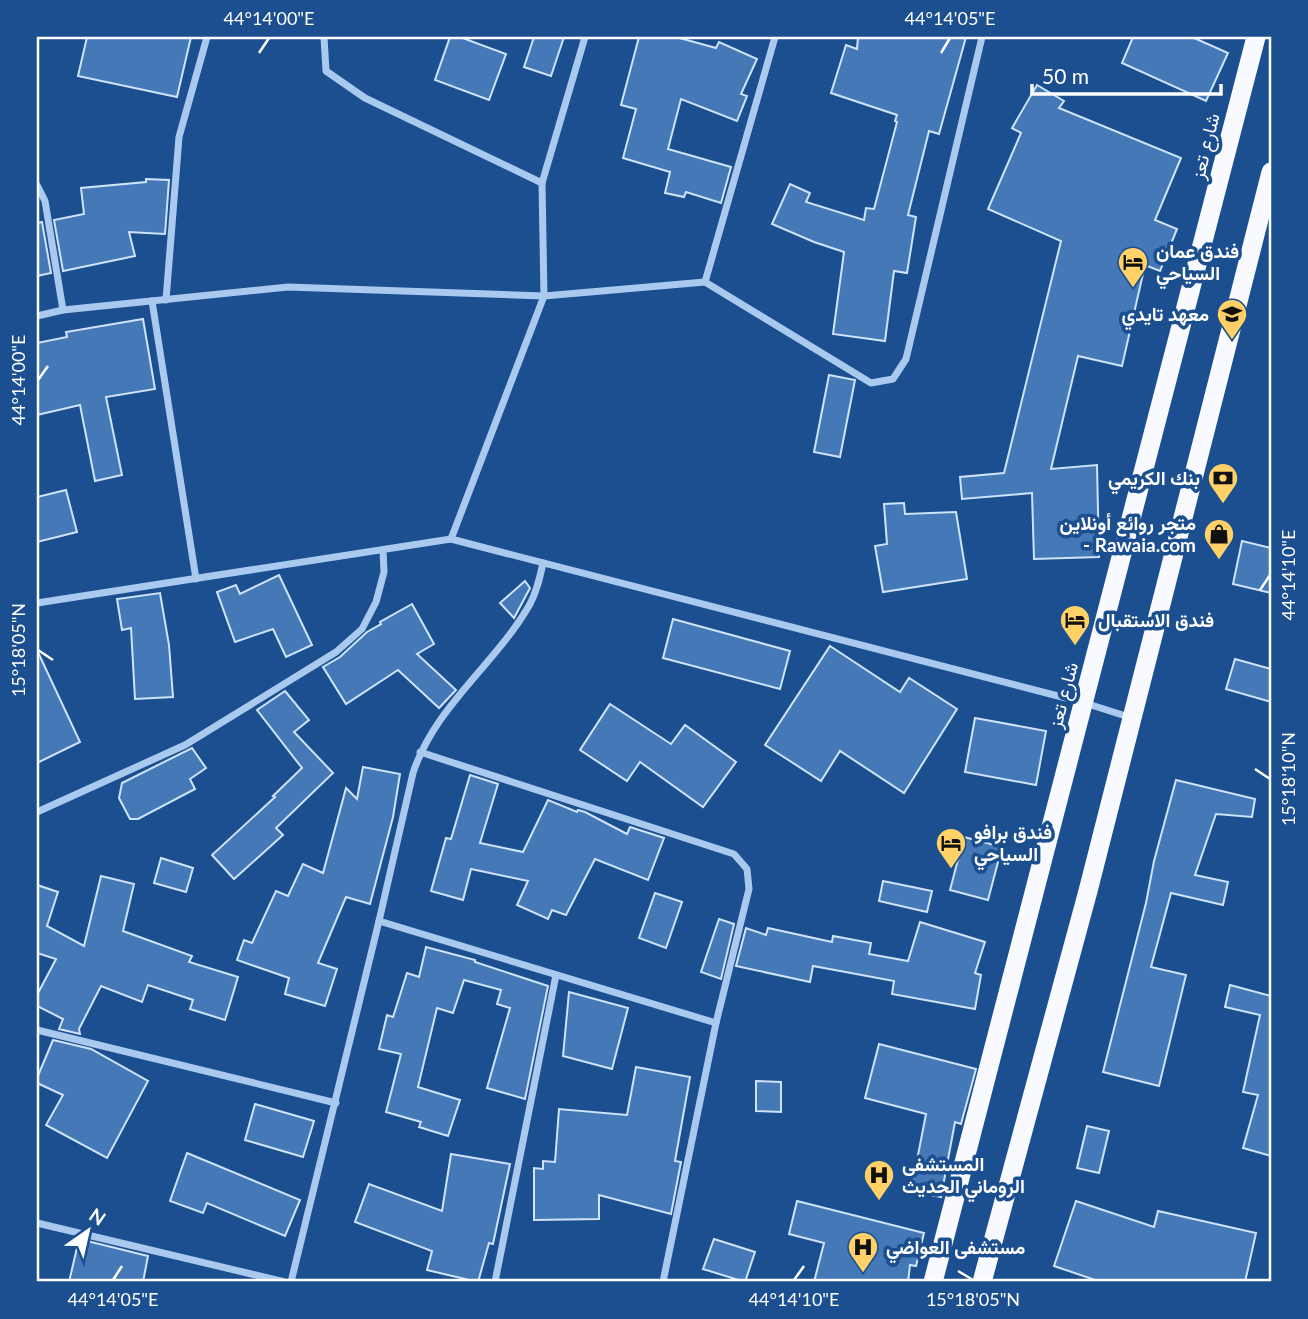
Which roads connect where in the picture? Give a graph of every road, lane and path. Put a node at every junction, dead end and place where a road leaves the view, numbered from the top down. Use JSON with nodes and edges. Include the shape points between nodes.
{"nodes":[{"id":1,"x":207,"y":37,"type":"edge"},
{"id":2,"x":314,"y":37,"type":"edge"},
{"id":3,"x":585,"y":37,"type":"edge"},
{"id":4,"x":775,"y":37,"type":"edge"},
{"id":5,"x":982,"y":37,"type":"edge"},
{"id":6,"x":1256,"y":37,"type":"edge"},
{"id":7,"x":324,"y":38,"type":"edge"},
{"id":8,"x":1271,"y":172,"type":"edge"},
{"id":9,"x":542,"y":183,"type":"junction"},
{"id":10,"x":37,"y":185,"type":"edge"},
{"id":11,"x":705,"y":282,"type":"junction"},
{"id":12,"x":544,"y":296,"type":"junction"},
{"id":13,"x":166,"y":300,"type":"junction"},
{"id":14,"x":152,"y":301,"type":"junction"},
{"id":15,"x":63,"y":310,"type":"junction"},
{"id":16,"x":37,"y":316,"type":"edge"},
{"id":17,"x":451,"y":540,"type":"junction"},
{"id":18,"x":383,"y":550,"type":"junction"},
{"id":19,"x":543,"y":563,"type":"junction"},
{"id":20,"x":195,"y":579,"type":"junction"},
{"id":21,"x":37,"y":603,"type":"edge"},
{"id":22,"x":1085,"y":703,"type":"junction"},
{"id":23,"x":1132,"y":718,"type":"junction"},
{"id":24,"x":420,"y":752,"type":"junction"},
{"id":25,"x":37,"y":812,"type":"edge"},
{"id":26,"x":379,"y":920,"type":"junction"},
{"id":27,"x":556,"y":975,"type":"junction"},
{"id":28,"x":716,"y":1023,"type":"junction"},
{"id":29,"x":37,"y":1030,"type":"edge"},
{"id":30,"x":335,"y":1103,"type":"junction"},
{"id":31,"x":37,"y":1223,"type":"edge"},
{"id":32,"x":285,"y":1282,"type":"edge"},
{"id":33,"x":291,"y":1282,"type":"edge"},
{"id":34,"x":495,"y":1282,"type":"edge"},
{"id":35,"x":663,"y":1282,"type":"edge"},
{"id":36,"x":933,"y":1282,"type":"edge"},
{"id":37,"x":982,"y":1282,"type":"edge"}],
"edges":[{"from":1,"to":13,"type":"street","via":[[179,137]]},
{"from":2,"to":7,"type":"street"},
{"from":3,"to":9,"type":"street"},
{"from":4,"to":11,"type":"street"},
{"from":5,"to":11,"type":"street","via":[[906,359],[893,379],[871,383]]},
{"from":6,"to":22,"type":"highway","name":"شارع تعز"},
{"from":7,"to":9,"type":"street","via":[[326,71],[365,98]]},
{"from":8,"to":23,"type":"highway"},
{"from":9,"to":12,"type":"street"},
{"from":10,"to":15,"type":"street","via":[[45,201]]},
{"from":11,"to":12,"type":"street"},
{"from":12,"to":13,"type":"street","via":[[288,287]]},
{"from":12,"to":17,"type":"street"},
{"from":13,"to":14,"type":"street"},
{"from":14,"to":15,"type":"street"},
{"from":14,"to":20,"type":"street"},
{"from":15,"to":16,"type":"street"},
{"from":17,"to":18,"type":"street"},
{"from":17,"to":19,"type":"street"},
{"from":18,"to":20,"type":"street"},
{"from":18,"to":25,"type":"street","via":[[384,572],[376,602],[362,629],[336,652],[185,746]]},
{"from":19,"to":22,"type":"street"},
{"from":19,"to":24,"type":"street","via":[[537,589],[522,616],[432,730]]},
{"from":20,"to":21,"type":"street"},
{"from":22,"to":23,"type":"street"},
{"from":22,"to":36,"type":"highway","name":"شارع تعز"},
{"from":23,"to":37,"type":"highway"},
{"from":24,"to":26,"type":"street"},
{"from":24,"to":28,"type":"street","via":[[734,854],[747,869],[749,889]]},
{"from":26,"to":27,"type":"street"},
{"from":26,"to":30,"type":"street"},
{"from":27,"to":28,"type":"street"},
{"from":27,"to":34,"type":"street"},
{"from":28,"to":35,"type":"street"},
{"from":29,"to":30,"type":"street"},
{"from":30,"to":33,"type":"street"},
{"from":31,"to":32,"type":"street"}]}
